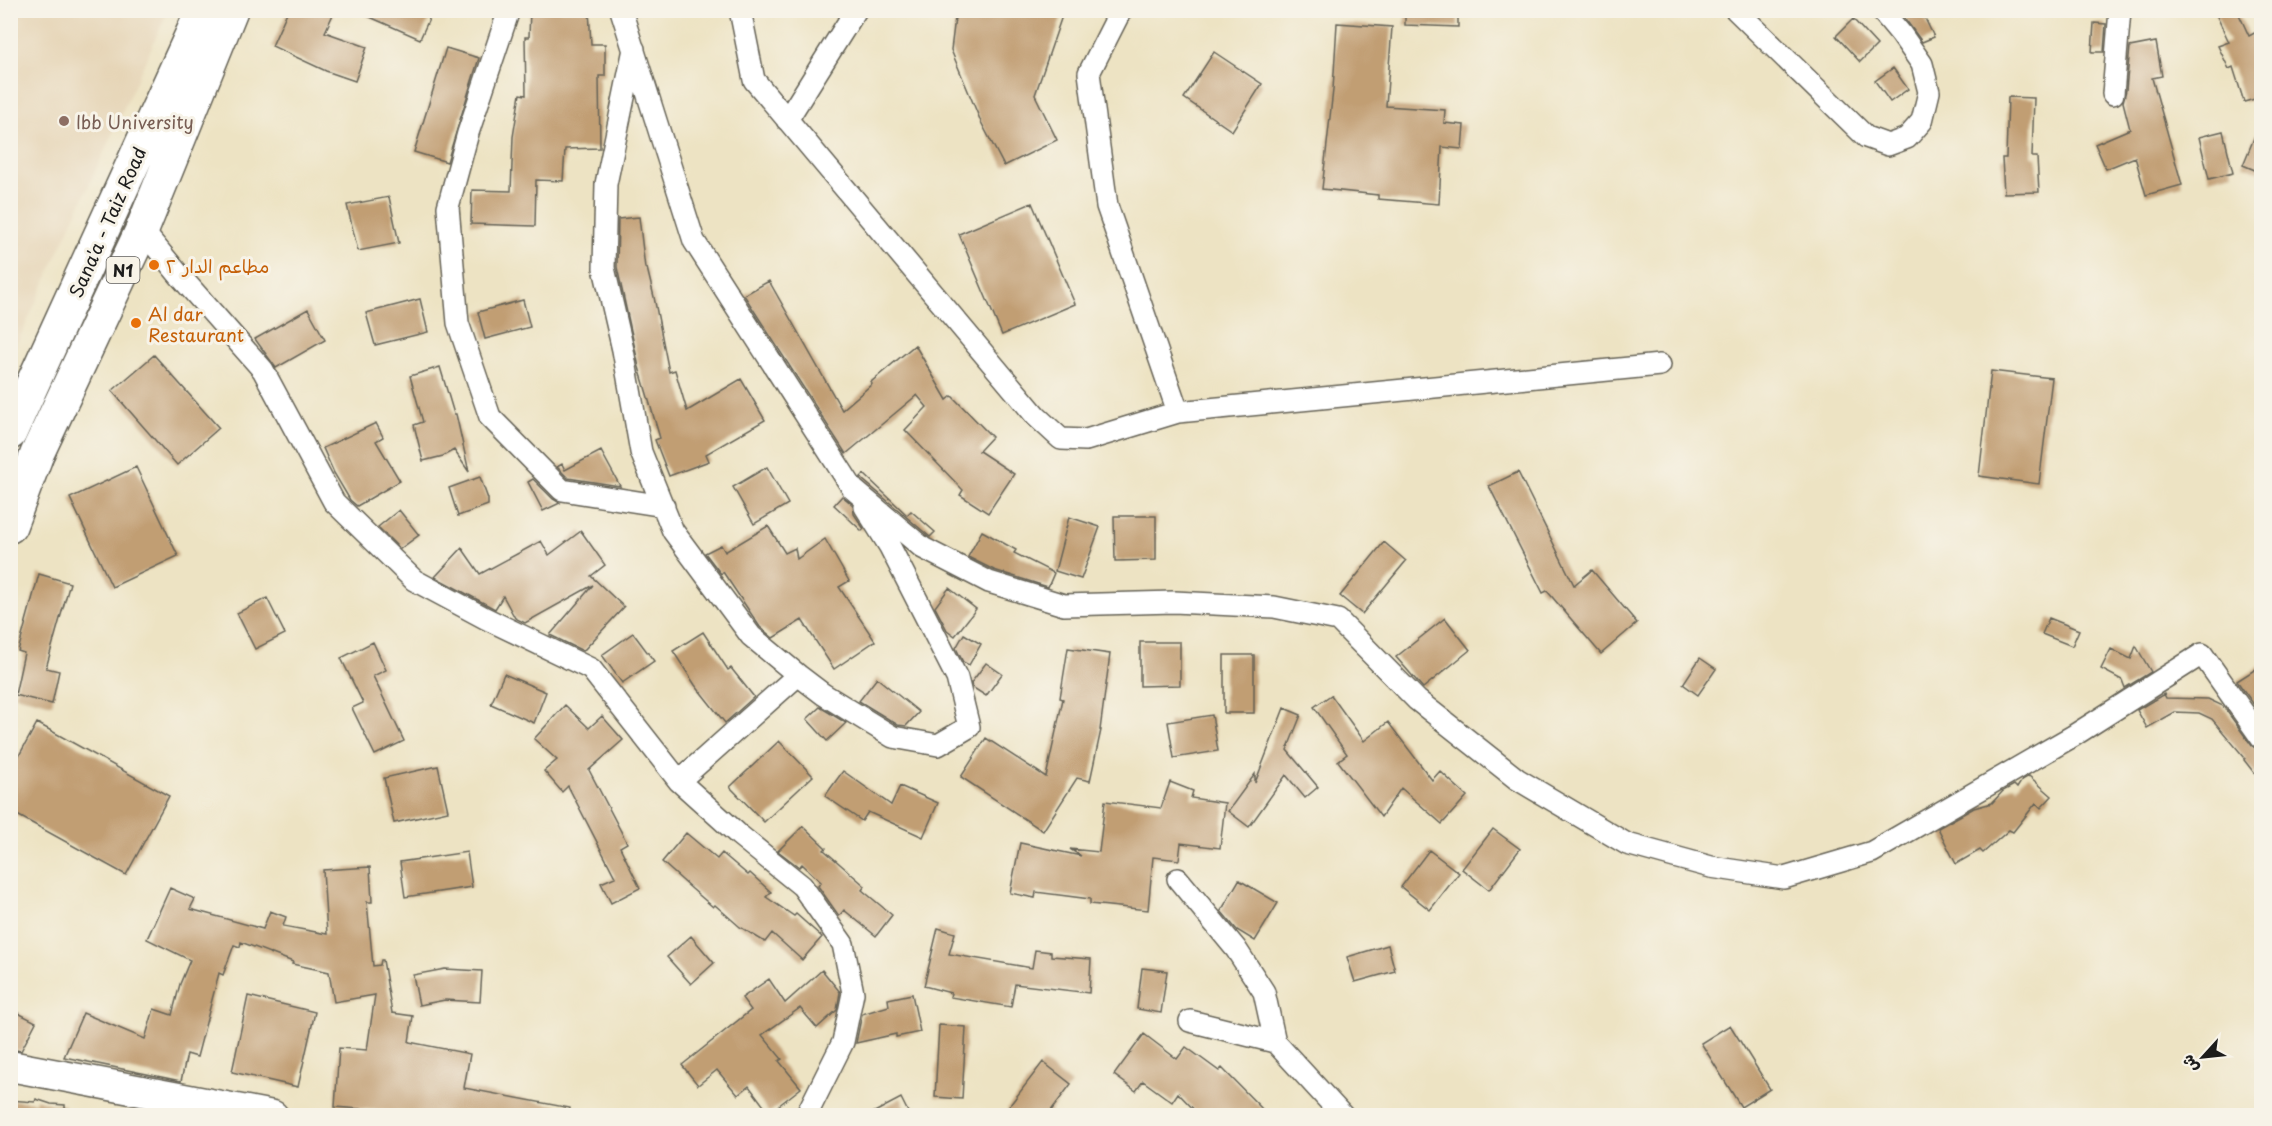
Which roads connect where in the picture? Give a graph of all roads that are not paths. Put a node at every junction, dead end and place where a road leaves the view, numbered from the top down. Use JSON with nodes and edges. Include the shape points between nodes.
{"nodes":[{"id":1,"x":203,"y":10,"type":"edge"},
{"id":2,"x":231,"y":10,"type":"edge"},
{"id":3,"x":509,"y":10,"type":"edge"},
{"id":4,"x":621,"y":10,"type":"edge"},
{"id":5,"x":740,"y":10,"type":"edge"},
{"id":6,"x":856,"y":10,"type":"edge"},
{"id":7,"x":1121,"y":10,"type":"edge"},
{"id":8,"x":1736,"y":10,"type":"edge"},
{"id":9,"x":1881,"y":10,"type":"edge"},
{"id":10,"x":2120,"y":10,"type":"edge"},
{"id":11,"x":634,"y":48,"type":"junction"},
{"id":12,"x":2113,"y":94,"type":"dead end"},
{"id":13,"x":788,"y":120,"type":"junction"},
{"id":14,"x":114,"y":210,"type":"junction"},
{"id":15,"x":142,"y":230,"type":"junction"},
{"id":16,"x":1660,"y":365,"type":"dead end"},
{"id":17,"x":1179,"y":412,"type":"junction"},
{"id":18,"x":10,"y":433,"type":"edge"},
{"id":19,"x":853,"y":489,"type":"junction"},
{"id":20,"x":664,"y":506,"type":"junction"},
{"id":21,"x":10,"y":526,"type":"edge"},
{"id":22,"x":798,"y":675,"type":"junction"},
{"id":23,"x":2262,"y":739,"type":"edge"},
{"id":24,"x":679,"y":781,"type":"junction"},
{"id":25,"x":1178,"y":879,"type":"dead end"},
{"id":26,"x":1190,"y":1021,"type":"dead end"},
{"id":27,"x":1275,"y":1042,"type":"junction"},
{"id":28,"x":10,"y":1066,"type":"edge"},
{"id":29,"x":10,"y":1087,"type":"edge"},
{"id":30,"x":166,"y":1116,"type":"edge"},
{"id":31,"x":273,"y":1116,"type":"edge"},
{"id":32,"x":806,"y":1116,"type":"edge"},
{"id":33,"x":1343,"y":1116,"type":"edge"}],
"edges":[{"from":1,"to":14,"type":"highway","name":"Sana'a - Taiz Road","number":"N1"},
{"from":2,"to":15,"type":"highway","name":"Sana'a - Taiz Road","number":"N1"},
{"from":3,"to":20,"type":"street","via":[[448,207],[458,323],[490,417],[562,490]]},
{"from":4,"to":11,"type":"street"},
{"from":5,"to":13,"type":"street","via":[[754,80]]},
{"from":6,"to":13,"type":"street"},
{"from":7,"to":17,"type":"street","via":[[1089,73],[1107,206]]},
{"from":8,"to":9,"type":"street","via":[[1866,137],[1888,145],[1907,138],[1922,121],[1929,92],[1922,64]]},
{"from":10,"to":12,"type":"street"},
{"from":11,"to":19,"type":"street","via":[[694,241]]},
{"from":11,"to":20,"type":"street","via":[[606,184],[604,268],[640,452]]},
{"from":13,"to":17,"type":"street","via":[[1036,416],[1061,439],[1086,440]]},
{"from":14,"to":15,"type":"highway"},
{"from":14,"to":18,"type":"highway","name":"Sana'a - Taiz Road","number":"N1"},
{"from":15,"to":21,"type":"highway","name":"Sana'a - Taiz Road","number":"N1","via":[[37,454]]},
{"from":15,"to":24,"type":"street","via":[[263,370],[334,502],[414,580],[591,669]]},
{"from":16,"to":17,"type":"street"},
{"from":19,"to":22,"type":"street","via":[[890,547],[957,678],[969,728],[938,745],[893,737]]},
{"from":19,"to":23,"type":"street","via":[[923,548],[989,582],[1064,605],[1173,602],[1274,607],[1338,620],[1417,700],[1517,779],[1627,844],[1711,867],[1784,878],[1872,852],[2073,736],[2202,654]]},
{"from":20,"to":22,"type":"street","via":[[673,531],[751,636]]},
{"from":22,"to":24,"type":"street"},
{"from":24,"to":32,"type":"street","via":[[802,886],[843,944],[853,993],[843,1042]]},
{"from":25,"to":27,"type":"street","via":[[1236,949],[1264,992]]},
{"from":26,"to":27,"type":"street"},
{"from":27,"to":33,"type":"street"},
{"from":28,"to":31,"type":"street"},
{"from":29,"to":30,"type":"street"}]}
